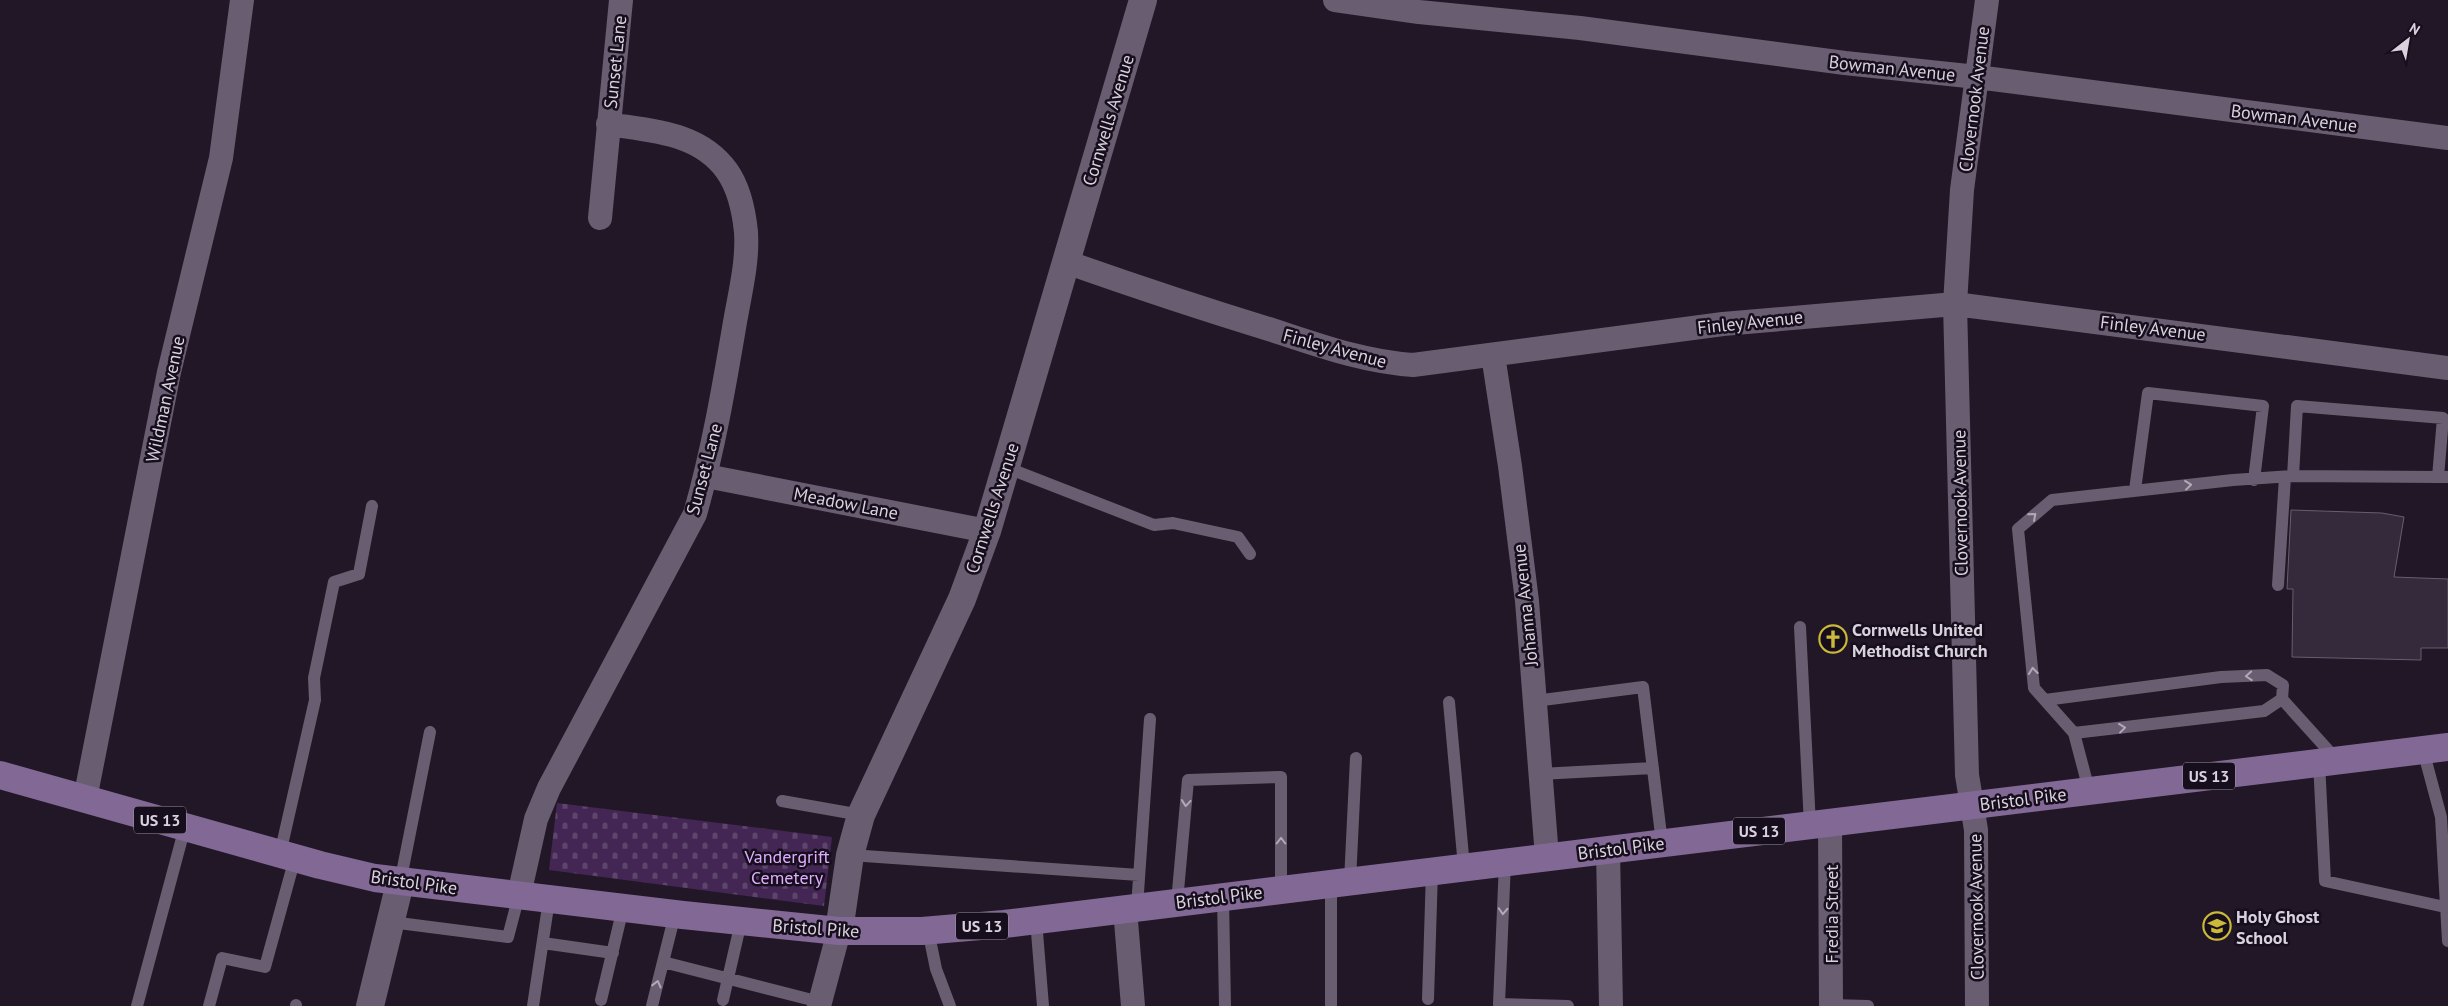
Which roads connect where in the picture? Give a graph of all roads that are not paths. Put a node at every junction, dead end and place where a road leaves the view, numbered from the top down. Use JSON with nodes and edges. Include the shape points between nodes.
{"nodes":[{"id":1,"x":242,"y":0,"type":"edge"},
{"id":2,"x":621,"y":0,"type":"edge"},
{"id":3,"x":1144,"y":0,"type":"edge"},
{"id":4,"x":1335,"y":0,"type":"edge"},
{"id":5,"x":1987,"y":0,"type":"edge"},
{"id":6,"x":1977,"y":77,"type":"junction"},
{"id":7,"x":608,"y":124,"type":"junction"},
{"id":8,"x":2448,"y":138,"type":"edge"},
{"id":9,"x":600,"y":218,"type":"dead end"},
{"id":10,"x":1066,"y":262,"type":"junction"},
{"id":11,"x":1955,"y":304,"type":"junction"},
{"id":12,"x":1493,"y":355,"type":"junction"},
{"id":13,"x":2448,"y":368,"type":"edge"},
{"id":14,"x":1005,"y":467,"type":"junction"},
{"id":15,"x":706,"y":476,"type":"junction"},
{"id":16,"x":2289,"y":476,"type":"junction"},
{"id":17,"x":2443,"y":477,"type":"edge"},
{"id":18,"x":2254,"y":480,"type":"junction"},
{"id":19,"x":2135,"y":490,"type":"junction"},
{"id":20,"x":372,"y":506,"type":"dead end"},
{"id":21,"x":987,"y":531,"type":"junction"},
{"id":22,"x":1250,"y":554,"type":"dead end"},
{"id":23,"x":2278,"y":585,"type":"dead end"},
{"id":24,"x":1800,"y":627,"type":"dead end"},
{"id":25,"x":2282,"y":699,"type":"junction"},
{"id":26,"x":2045,"y":700,"type":"junction"},
{"id":27,"x":1535,"y":701,"type":"junction"},
{"id":28,"x":1449,"y":702,"type":"dead end"},
{"id":29,"x":1150,"y":719,"type":"dead end"},
{"id":30,"x":430,"y":732,"type":"dead end"},
{"id":31,"x":2074,"y":733,"type":"junction"},
{"id":32,"x":2435,"y":748,"type":"edge"},
{"id":33,"x":1356,"y":758,"type":"dead end"},
{"id":34,"x":2328,"y":761,"type":"junction"},
{"id":35,"x":1653,"y":768,"type":"junction"},
{"id":36,"x":1540,"y":774,"type":"junction"},
{"id":37,"x":0,"y":775,"type":"edge"},
{"id":38,"x":2089,"y":790,"type":"junction"},
{"id":39,"x":84,"y":799,"type":"junction"},
{"id":40,"x":782,"y":801,"type":"dead end"},
{"id":41,"x":1971,"y":805,"type":"junction"},
{"id":42,"x":861,"y":815,"type":"junction"},
{"id":43,"x":1820,"y":824,"type":"junction"},
{"id":44,"x":185,"y":827,"type":"junction"},
{"id":45,"x":1662,"y":843,"type":"junction"},
{"id":46,"x":1608,"y":850,"type":"junction"},
{"id":47,"x":850,"y":855,"type":"junction"},
{"id":48,"x":287,"y":856,"type":"junction"},
{"id":49,"x":1547,"y":857,"type":"junction"},
{"id":50,"x":1505,"y":862,"type":"junction"},
{"id":51,"x":1464,"y":867,"type":"junction"},
{"id":52,"x":1432,"y":871,"type":"junction"},
{"id":53,"x":1139,"y":875,"type":"junction"},
{"id":54,"x":400,"y":882,"type":"junction"},
{"id":55,"x":1340,"y":882,"type":"junction"},
{"id":56,"x":1280,"y":890,"type":"junction"},
{"id":57,"x":519,"y":894,"type":"junction"},
{"id":58,"x":1224,"y":897,"type":"junction"},
{"id":59,"x":549,"y":900,"type":"junction"},
{"id":60,"x":1177,"y":902,"type":"junction"},
{"id":61,"x":2446,"y":907,"type":"junction"},
{"id":62,"x":623,"y":908,"type":"junction"},
{"id":63,"x":1131,"y":908,"type":"junction"},
{"id":64,"x":675,"y":914,"type":"junction"},
{"id":65,"x":1036,"y":920,"type":"junction"},
{"id":66,"x":391,"y":922,"type":"junction"},
{"id":67,"x":741,"y":922,"type":"junction"},
{"id":68,"x":928,"y":930,"type":"junction"},
{"id":69,"x":840,"y":931,"type":"junction"},
{"id":70,"x":2448,"y":940,"type":"edge"},
{"id":71,"x":543,"y":943,"type":"junction"},
{"id":72,"x":612,"y":952,"type":"junction"},
{"id":73,"x":663,"y":962,"type":"junction"},
{"id":74,"x":728,"y":978,"type":"junction"},
{"id":75,"x":1428,"y":999,"type":"dead end"},
{"id":76,"x":601,"y":1000,"type":"dead end"},
{"id":77,"x":722,"y":1000,"type":"dead end"},
{"id":78,"x":820,"y":1004,"type":"edge"},
{"id":79,"x":137,"y":1006,"type":"edge"},
{"id":80,"x":209,"y":1006,"type":"edge"},
{"id":81,"x":370,"y":1006,"type":"edge"},
{"id":82,"x":533,"y":1006,"type":"edge"},
{"id":83,"x":652,"y":1006,"type":"edge"},
{"id":84,"x":950,"y":1006,"type":"edge"},
{"id":85,"x":1043,"y":1006,"type":"edge"},
{"id":86,"x":1133,"y":1006,"type":"edge"},
{"id":87,"x":1224,"y":1006,"type":"edge"},
{"id":88,"x":1331,"y":1006,"type":"edge"},
{"id":89,"x":1568,"y":1006,"type":"edge"},
{"id":90,"x":1611,"y":1006,"type":"edge"},
{"id":91,"x":1832,"y":1006,"type":"edge"},
{"id":92,"x":1868,"y":1006,"type":"edge"},
{"id":93,"x":1977,"y":1006,"type":"edge"}],
"edges":[{"from":1,"to":39,"type":"street","name":"Wildman Avenue","via":[[219,167],[169,372]]},
{"from":2,"to":7,"type":"street","name":"Sunset Lane"},
{"from":3,"to":10,"type":"street","name":"Cornwells Avenue"},
{"from":4,"to":6,"type":"street","name":"Bowman Avenue"},
{"from":5,"to":6,"type":"street","name":"Clovernook Avenue"},
{"from":6,"to":8,"type":"street","name":"Bowman Avenue"},
{"from":6,"to":11,"type":"street","name":"Clovernook Avenue","via":[[1962,190]]},
{"from":7,"to":9,"type":"street","name":"Sunset Lane"},
{"from":7,"to":15,"type":"street","name":"Sunset Lane","via":[[662,131],[677,135],[702,149],[727,171],[742,207],[746,233],[744,265]]},
{"from":10,"to":12,"type":"street","name":"Finley Avenue","via":[[1184,303],[1344,353],[1387,363],[1413,365]]},
{"from":10,"to":14,"type":"street","name":"Cornwells Avenue"},
{"from":11,"to":12,"type":"street","name":"Finley Avenue","via":[[1732,323]]},
{"from":11,"to":13,"type":"street","name":"Finley Avenue"},
{"from":11,"to":41,"type":"street","name":"Clovernook Avenue","via":[[1966,775]]},
{"from":12,"to":27,"type":"street","name":"Johanna Avenue","via":[[1525,591]]},
{"from":14,"to":21,"type":"street","name":"Cornwells Avenue"},
{"from":14,"to":22,"type":"lane","via":[[1154,525],[1173,523],[1238,537]]},
{"from":15,"to":21,"type":"street","name":"Meadow Lane"},
{"from":15,"to":57,"type":"street","name":"Sunset Lane","via":[[691,522],[542,802]]},
{"from":16,"to":17,"type":"lane"},
{"from":16,"to":17,"type":"lane","via":[[2297,406],[2443,418]]},
{"from":16,"to":18,"type":"lane"},
{"from":16,"to":23,"type":"lane"},
{"from":19,"to":18,"type":"lane","one_way":true},
{"from":18,"to":19,"type":"lane","via":[[2263,406],[2148,393]]},
{"from":26,"to":19,"type":"lane","one_way":true,"via":[[2034,688],[2018,529],[2052,500]]},
{"from":20,"to":48,"type":"lane","via":[[359,574],[334,582],[314,678],[315,700]]},
{"from":21,"to":42,"type":"street","name":"Cornwells Avenue","via":[[962,599]]},
{"from":24,"to":43,"type":"lane"},
{"from":25,"to":26,"type":"lane","one_way":true,"via":[[2283,685],[2267,674]]},
{"from":31,"to":25,"type":"lane","one_way":true,"via":[[2264,711]]},
{"from":25,"to":34,"type":"lane"},
{"from":26,"to":31,"type":"lane"},
{"from":27,"to":35,"type":"lane","via":[[1643,687]]},
{"from":27,"to":36,"type":"street","name":"Johanna Avenue"},
{"from":28,"to":51,"type":"lane"},
{"from":29,"to":53,"type":"lane"},
{"from":30,"to":54,"type":"lane"},
{"from":31,"to":38,"type":"lane"},
{"from":32,"to":34,"type":"main road","name":"Bristol Pike","number":"US 13"},
{"from":32,"to":61,"type":"lane"},
{"from":33,"to":55,"type":"lane"},
{"from":34,"to":38,"type":"main road","name":"Bristol Pike","number":"US 13"},
{"from":34,"to":61,"type":"lane","via":[[2325,881]]},
{"from":35,"to":36,"type":"lane"},
{"from":35,"to":45,"type":"lane"},
{"from":36,"to":49,"type":"street","name":"Johanna Avenue"},
{"from":37,"to":39,"type":"main road","name":"Bristol Pike","number":"US 13"},
{"from":38,"to":41,"type":"main road","name":"Bristol Pike","number":"US 13"},
{"from":39,"to":44,"type":"main road","name":"Bristol Pike","number":"US 13"},
{"from":40,"to":42,"type":"lane"},
{"from":41,"to":43,"type":"main road","name":"Bristol Pike","number":"US 13"},
{"from":41,"to":93,"type":"street","name":"Clovernook Avenue","via":[[1976,830]]},
{"from":42,"to":47,"type":"street","name":"Cornwells Avenue"},
{"from":43,"to":45,"type":"main road","name":"Bristol Pike","number":"US 13"},
{"from":43,"to":91,"type":"street","name":"Fredia Street"},
{"from":44,"to":48,"type":"main road","name":"Bristol Pike","number":"US 13"},
{"from":44,"to":79,"type":"lane"},
{"from":45,"to":46,"type":"main road","name":"Bristol Pike","number":"US 13"},
{"from":46,"to":49,"type":"main road","name":"Bristol Pike","number":"US 13"},
{"from":46,"to":90,"type":"street"},
{"from":47,"to":53,"type":"lane"},
{"from":47,"to":69,"type":"street","name":"Cornwells Avenue"},
{"from":48,"to":54,"type":"main road","name":"Bristol Pike","number":"US 13"},
{"from":48,"to":80,"type":"lane","via":[[265,968],[222,958]]},
{"from":49,"to":50,"type":"main road","name":"Bristol Pike","number":"US 13"},
{"from":50,"to":51,"type":"main road","name":"Bristol Pike","number":"US 13"},
{"from":50,"to":89,"type":"lane","one_way":true,"via":[[1499,1004]]},
{"from":51,"to":52,"type":"main road","name":"Bristol Pike","number":"US 13"},
{"from":52,"to":55,"type":"main road","name":"Bristol Pike","number":"US 13"},
{"from":52,"to":75,"type":"lane"},
{"from":53,"to":63,"type":"lane"},
{"from":54,"to":57,"type":"main road","name":"Bristol Pike","number":"US 13"},
{"from":54,"to":66,"type":"street"},
{"from":55,"to":56,"type":"main road","name":"Bristol Pike","number":"US 13"},
{"from":55,"to":88,"type":"lane"},
{"from":56,"to":58,"type":"main road","name":"Bristol Pike","number":"US 13"},
{"from":56,"to":60,"type":"lane","one_way":true,"via":[[1281,777],[1188,780]]},
{"from":57,"to":59,"type":"main road","name":"Bristol Pike","number":"US 13"},
{"from":57,"to":66,"type":"lane","via":[[508,937]]},
{"from":58,"to":60,"type":"main road","name":"Bristol Pike","number":"US 13"},
{"from":58,"to":87,"type":"lane"},
{"from":59,"to":62,"type":"main road","name":"Bristol Pike","number":"US 13"},
{"from":59,"to":71,"type":"lane"},
{"from":60,"to":63,"type":"main road","name":"Bristol Pike","number":"US 13"},
{"from":61,"to":70,"type":"lane"},
{"from":62,"to":64,"type":"main road","name":"Bristol Pike","number":"US 13"},
{"from":62,"to":72,"type":"lane"},
{"from":63,"to":65,"type":"main road","name":"Bristol Pike","number":"US 13"},
{"from":63,"to":86,"type":"street"},
{"from":64,"to":67,"type":"main road","name":"Bristol Pike","number":"US 13"},
{"from":64,"to":73,"type":"lane"},
{"from":65,"to":68,"type":"main road","name":"Bristol Pike","number":"US 13"},
{"from":65,"to":85,"type":"lane"},
{"from":66,"to":81,"type":"street"},
{"from":67,"to":69,"type":"main road","name":"Bristol Pike","number":"US 13"},
{"from":67,"to":74,"type":"lane"},
{"from":68,"to":69,"type":"main road","name":"Bristol Pike","number":"US 13"},
{"from":68,"to":84,"type":"lane","via":[[936,969]]},
{"from":69,"to":78,"type":"street","name":"Cornwells Avenue"},
{"from":71,"to":72,"type":"lane"},
{"from":71,"to":82,"type":"lane"},
{"from":72,"to":76,"type":"lane"},
{"from":73,"to":74,"type":"lane"},
{"from":83,"to":73,"type":"lane","one_way":true},
{"from":74,"to":77,"type":"lane"},
{"from":74,"to":78,"type":"lane"},
{"from":91,"to":92,"type":"lane"}]}
